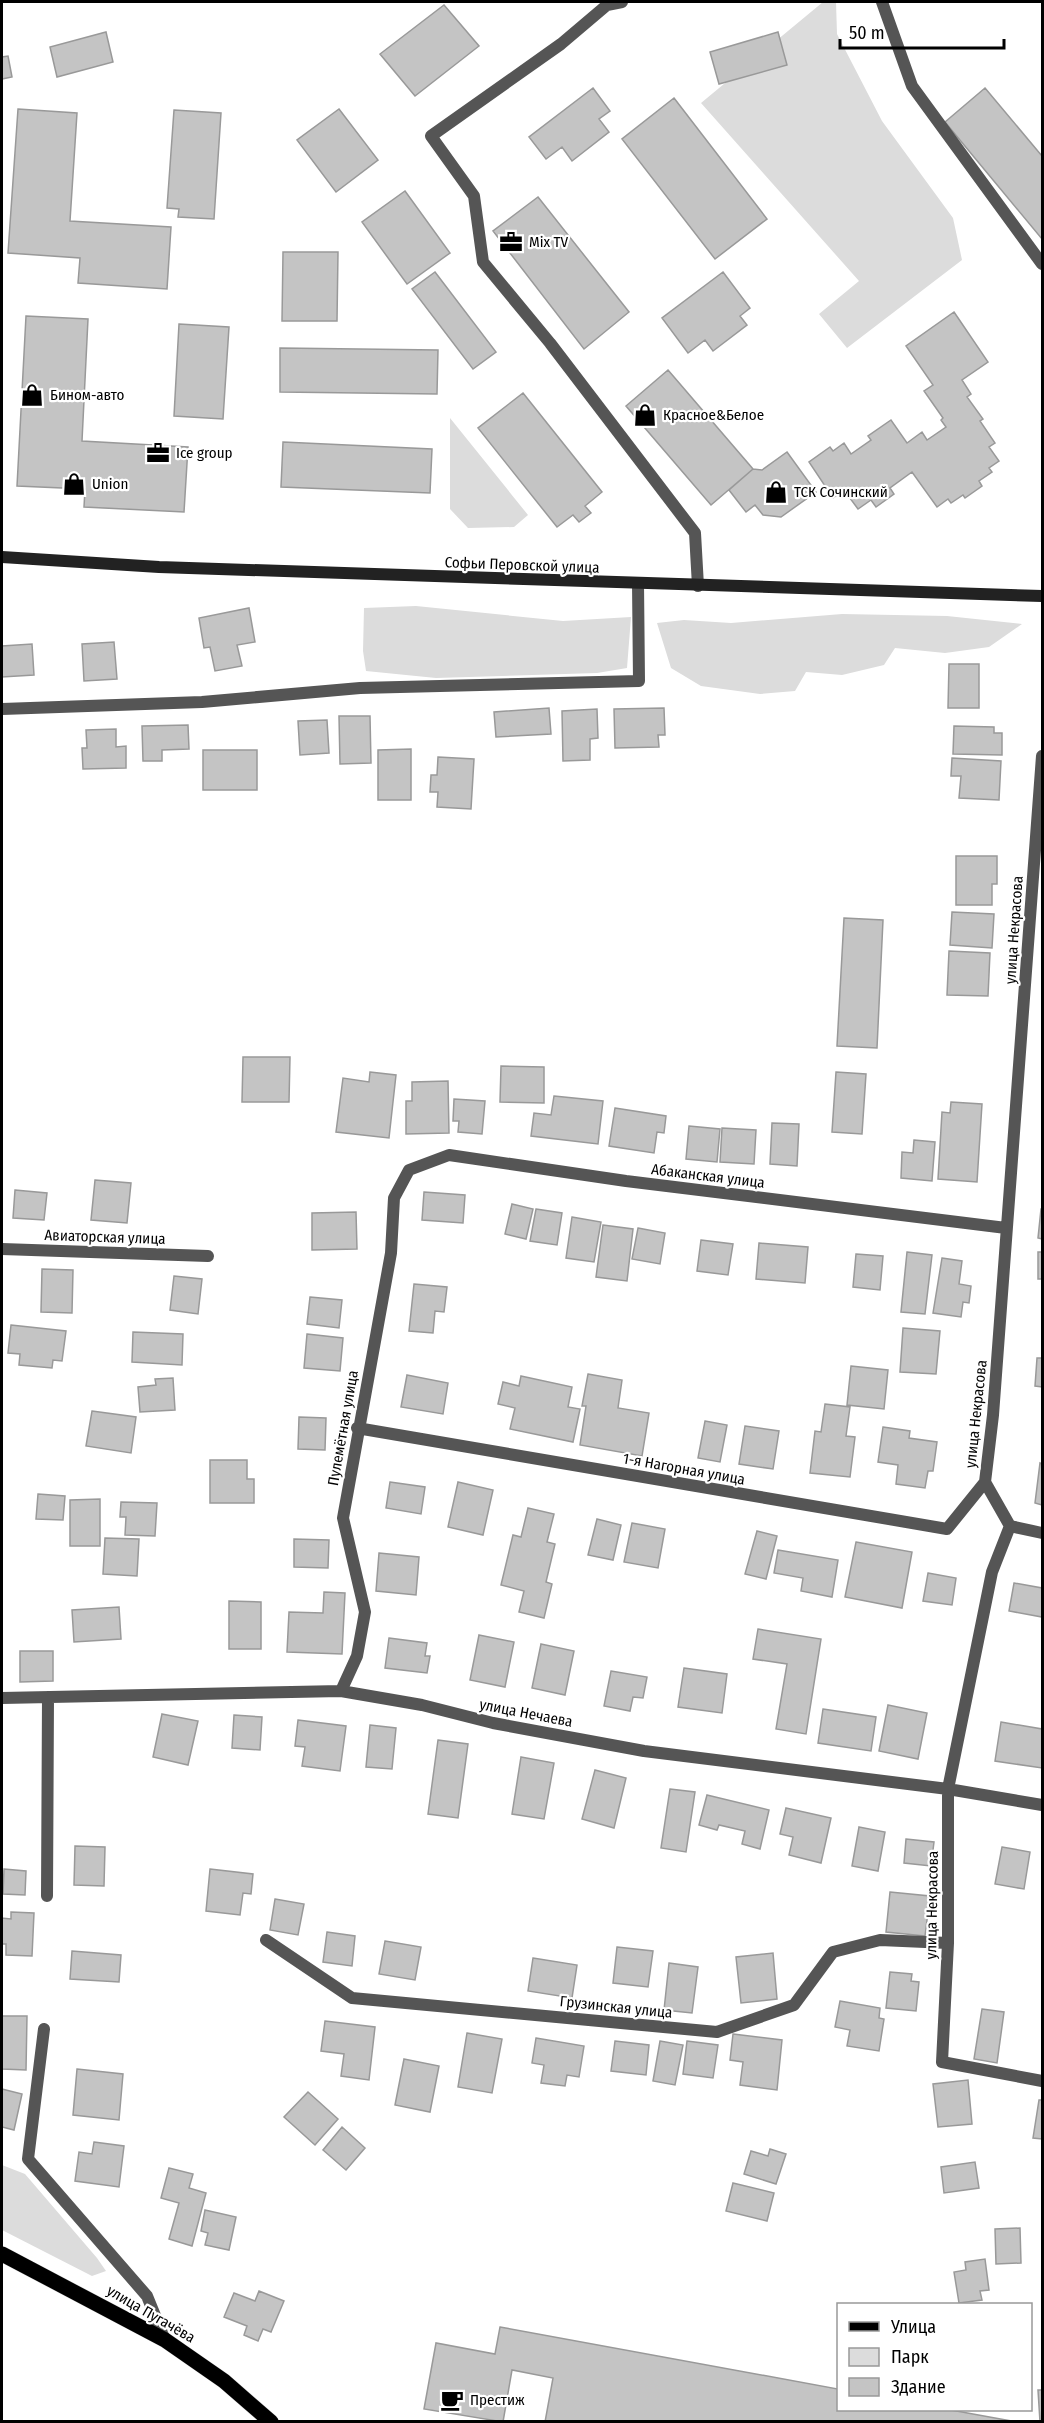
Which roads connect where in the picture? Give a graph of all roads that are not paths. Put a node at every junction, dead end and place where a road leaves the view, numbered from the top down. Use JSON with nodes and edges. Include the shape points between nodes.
{"nodes":[{"id":1,"x":622,"y":2,"type":"edge"},
{"id":2,"x":882,"y":2,"type":"edge"},
{"id":3,"x":606,"y":4,"type":"edge"},
{"id":4,"x":1042,"y":264,"type":"edge"},
{"id":5,"x":2,"y":557,"type":"edge"},
{"id":6,"x":638,"y":583,"type":"junction"},
{"id":7,"x":698,"y":586,"type":"junction"},
{"id":8,"x":1042,"y":596,"type":"edge"},
{"id":9,"x":2,"y":709,"type":"edge"},
{"id":10,"x":1042,"y":756,"type":"edge"},
{"id":11,"x":409,"y":1170,"type":"joint"},
{"id":12,"x":1006,"y":1228,"type":"junction"},
{"id":13,"x":2,"y":1249,"type":"edge"},
{"id":14,"x":208,"y":1256,"type":"dead end"},
{"id":15,"x":357,"y":1428,"type":"junction"},
{"id":16,"x":985,"y":1482,"type":"junction"},
{"id":17,"x":1010,"y":1526,"type":"junction"},
{"id":18,"x":1042,"y":1533,"type":"edge"},
{"id":19,"x":341,"y":1691,"type":"junction"},
{"id":20,"x":48,"y":1696,"type":"junction"},
{"id":21,"x":2,"y":1698,"type":"edge"},
{"id":22,"x":948,"y":1789,"type":"junction"},
{"id":23,"x":1042,"y":1805,"type":"edge"},
{"id":24,"x":47,"y":1896,"type":"dead end"},
{"id":25,"x":266,"y":1940,"type":"dead end"},
{"id":26,"x":948,"y":1943,"type":"junction"},
{"id":27,"x":44,"y":2029,"type":"dead end"},
{"id":28,"x":1042,"y":2081,"type":"edge"},
{"id":29,"x":2,"y":2254,"type":"edge"},
{"id":30,"x":165,"y":2340,"type":"junction"},
{"id":31,"x":271,"y":2421,"type":"edge"}],
"edges":[{"from":1,"to":3,"type":"street"},
{"from":2,"to":4,"type":"street","via":[[912,86]]},
{"from":3,"to":7,"type":"street","via":[[561,44],[431,136],[474,196],[483,262],[695,533]]},
{"from":5,"to":6,"type":"main road","name":"Софьи Перовской улица","via":[[159,567]]},
{"from":6,"to":7,"type":"main road","name":"Софьи Перовской улица"},
{"from":6,"to":9,"type":"street","via":[[639,681],[360,688],[202,702]]},
{"from":7,"to":8,"type":"main road","name":"Софьи Перовской улица"},
{"from":10,"to":12,"type":"street","name":"улица Некрасова"},
{"from":11,"to":12,"type":"street","name":"Абаканская улица","via":[[449,1155]]},
{"from":11,"to":15,"type":"street","name":"Пулемётная улица","via":[[394,1198],[391,1253]]},
{"from":12,"to":16,"type":"street","name":"улица Некрасова"},
{"from":13,"to":14,"type":"street","name":"Авиаторская улица"},
{"from":15,"to":16,"type":"street","name":"1-я Нагорная улица","via":[[947,1529]]},
{"from":15,"to":19,"type":"street","name":"Пулемётная улица","via":[[343,1518],[365,1612],[357,1656]]},
{"from":16,"to":17,"type":"street","name":"улица Некрасова"},
{"from":17,"to":18,"type":"street"},
{"from":17,"to":22,"type":"street","name":"улица Некрасова","via":[[992,1572]]},
{"from":19,"to":20,"type":"street","name":"улица Нечаева"},
{"from":19,"to":22,"type":"street","name":"улица Нечаева","via":[[644,1751]]},
{"from":20,"to":21,"type":"street","name":"улица Нечаева"},
{"from":20,"to":24,"type":"street"},
{"from":22,"to":23,"type":"street","name":"улица Нечаева"},
{"from":22,"to":26,"type":"street","name":"улица Некрасова"},
{"from":25,"to":26,"type":"street","name":"Грузинская улица","via":[[352,1998],[717,2032],[794,2005],[833,1952],[880,1940]]},
{"from":26,"to":28,"type":"street","name":"улица Некрасова","via":[[942,2062]]},
{"from":27,"to":30,"type":"street","via":[[28,2159],[147,2296]]},
{"from":29,"to":30,"type":"main road","name":"улица Пугачёва"},
{"from":30,"to":31,"type":"main road","name":"улица Пугачёва","via":[[224,2381]]}]}
